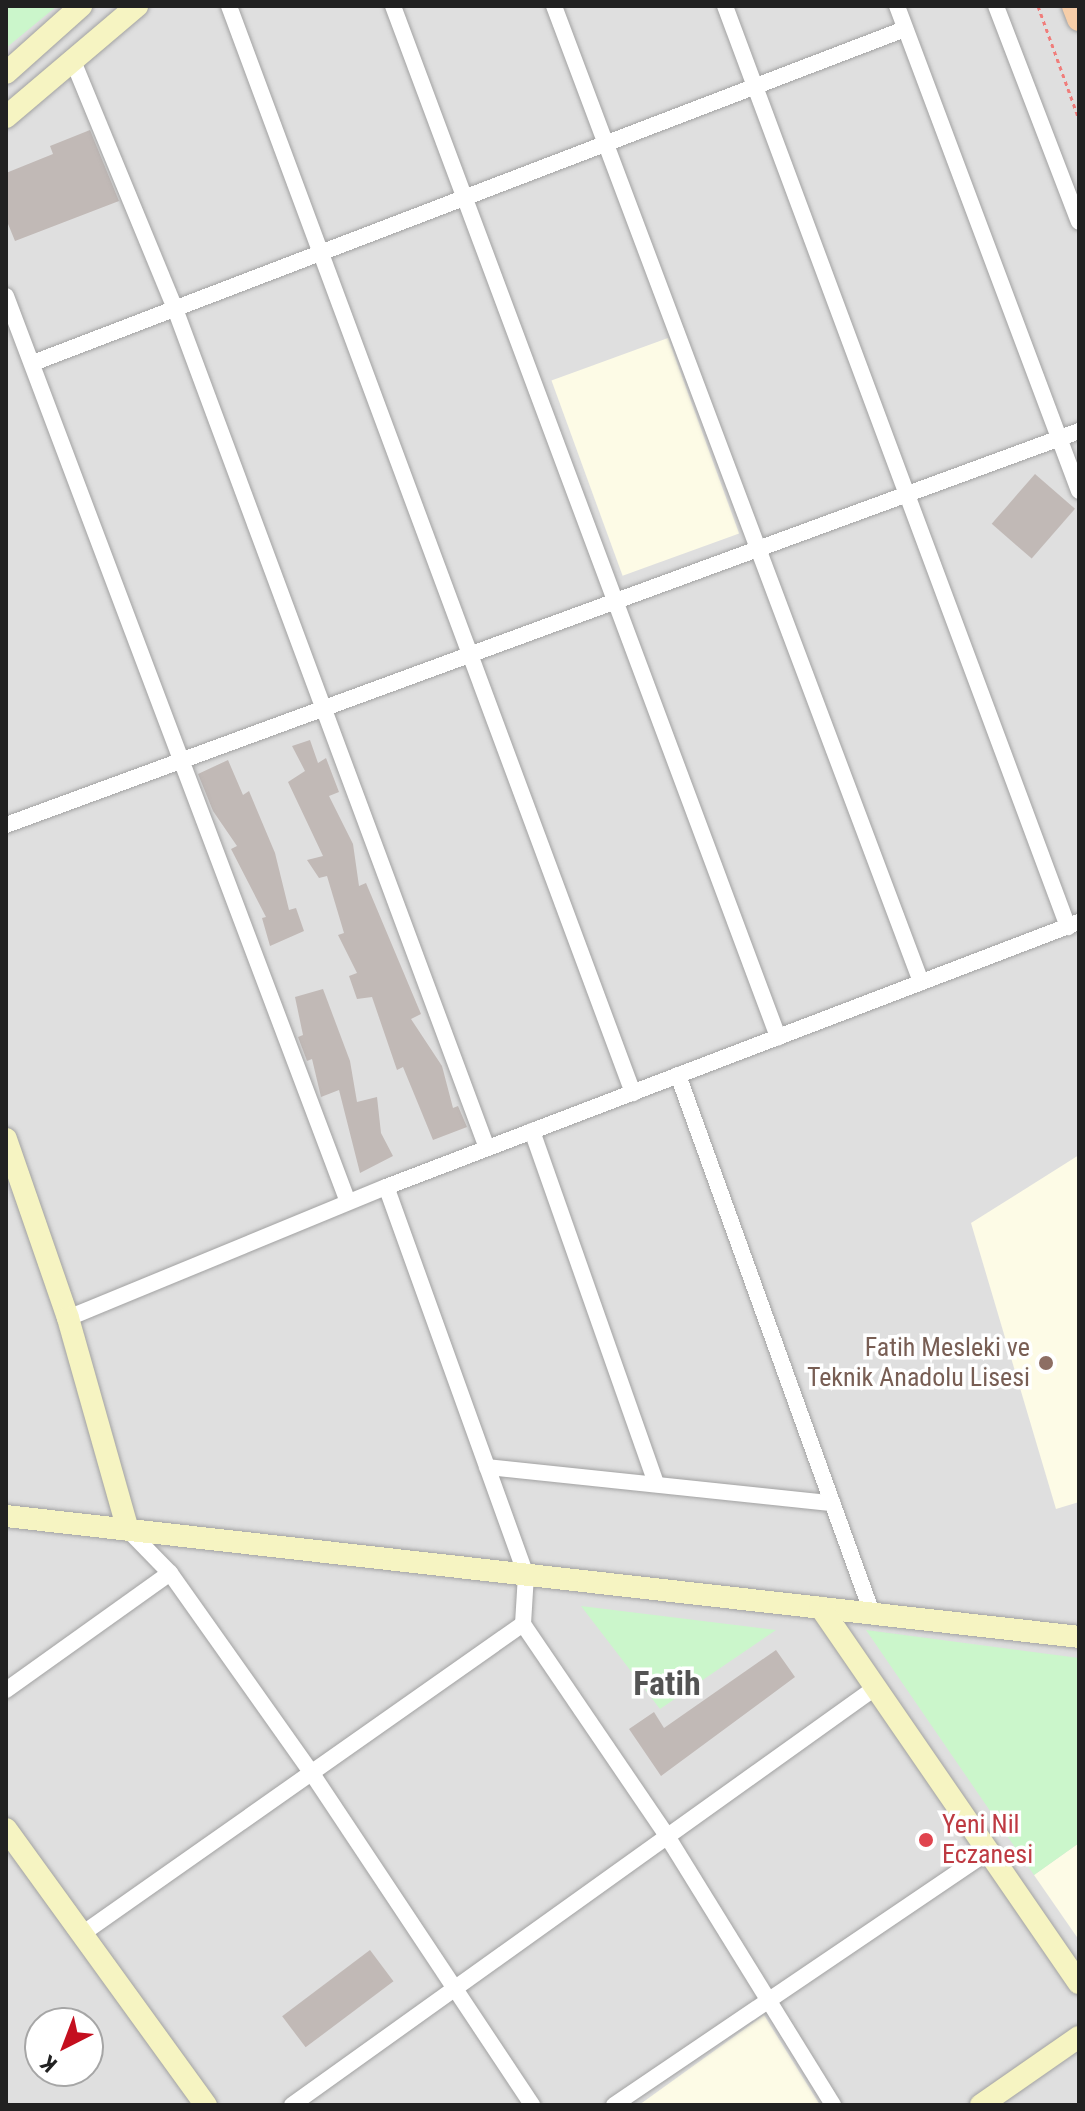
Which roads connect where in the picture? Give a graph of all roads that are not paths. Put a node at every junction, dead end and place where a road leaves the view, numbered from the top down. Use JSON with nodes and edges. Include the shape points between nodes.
{"nodes":[{"id":1,"x":81,"y":6,"type":"edge"},
{"id":2,"x":137,"y":6,"type":"edge"},
{"id":3,"x":229,"y":6,"type":"edge"},
{"id":4,"x":393,"y":6,"type":"edge"},
{"id":5,"x":554,"y":6,"type":"edge"},
{"id":6,"x":725,"y":6,"type":"edge"},
{"id":7,"x":897,"y":6,"type":"edge"},
{"id":8,"x":996,"y":6,"type":"edge"},
{"id":9,"x":1074,"y":6,"type":"edge"},
{"id":10,"x":1079,"y":19,"type":"edge"},
{"id":11,"x":905,"y":29,"type":"junction"},
{"id":12,"x":73,"y":61,"type":"junction"},
{"id":13,"x":6,"y":73,"type":"edge"},
{"id":14,"x":756,"y":86,"type":"junction"},
{"id":15,"x":6,"y":117,"type":"edge"},
{"id":16,"x":607,"y":143,"type":"junction"},
{"id":17,"x":464,"y":196,"type":"junction"},
{"id":18,"x":1079,"y":222,"type":"edge"},
{"id":19,"x":319,"y":252,"type":"junction"},
{"id":20,"x":6,"y":296,"type":"edge"},
{"id":21,"x":174,"y":306,"type":"junction"},
{"id":22,"x":33,"y":363,"type":"junction"},
{"id":23,"x":1079,"y":431,"type":"edge"},
{"id":24,"x":1060,"y":439,"type":"junction"},
{"id":25,"x":1079,"y":491,"type":"edge"},
{"id":26,"x":907,"y":495,"type":"junction"},
{"id":27,"x":758,"y":549,"type":"junction"},
{"id":28,"x":615,"y":602,"type":"junction"},
{"id":29,"x":470,"y":655,"type":"junction"},
{"id":30,"x":323,"y":709,"type":"junction"},
{"id":31,"x":181,"y":761,"type":"junction"},
{"id":32,"x":6,"y":825,"type":"edge"},
{"id":33,"x":1074,"y":924,"type":"edge"},
{"id":34,"x":921,"y":982,"type":"junction"},
{"id":35,"x":778,"y":1037,"type":"junction"},
{"id":36,"x":678,"y":1075,"type":"junction"},
{"id":37,"x":633,"y":1093,"type":"junction"},
{"id":38,"x":532,"y":1131,"type":"junction"},
{"id":39,"x":6,"y":1139,"type":"edge"},
{"id":40,"x":487,"y":1148,"type":"junction"},
{"id":41,"x":386,"y":1187,"type":"junction"},
{"id":42,"x":348,"y":1202,"type":"junction"},
{"id":43,"x":68,"y":1318,"type":"junction"},
{"id":44,"x":487,"y":1467,"type":"junction"},
{"id":45,"x":656,"y":1484,"type":"junction"},
{"id":46,"x":832,"y":1503,"type":"junction"},
{"id":47,"x":6,"y":1516,"type":"edge"},
{"id":48,"x":128,"y":1530,"type":"junction"},
{"id":49,"x":170,"y":1573,"type":"junction"},
{"id":50,"x":526,"y":1575,"type":"junction"},
{"id":51,"x":821,"y":1608,"type":"junction"},
{"id":52,"x":872,"y":1613,"type":"junction"},
{"id":53,"x":523,"y":1624,"type":"junction"},
{"id":54,"x":1079,"y":1637,"type":"edge"},
{"id":55,"x":876,"y":1687,"type":"junction"},
{"id":56,"x":6,"y":1690,"type":"edge"},
{"id":57,"x":311,"y":1772,"type":"junction"},
{"id":58,"x":6,"y":1829,"type":"edge"},
{"id":59,"x":667,"y":1836,"type":"junction"},
{"id":60,"x":987,"y":1852,"type":"junction"},
{"id":61,"x":82,"y":1934,"type":"junction"},
{"id":62,"x":1079,"y":1983,"type":"edge"},
{"id":63,"x":451,"y":1990,"type":"junction"},
{"id":64,"x":767,"y":1999,"type":"junction"},
{"id":65,"x":1079,"y":2037,"type":"edge"},
{"id":66,"x":206,"y":2105,"type":"edge"},
{"id":67,"x":292,"y":2105,"type":"edge"},
{"id":68,"x":532,"y":2105,"type":"edge"},
{"id":69,"x":614,"y":2105,"type":"edge"},
{"id":70,"x":833,"y":2105,"type":"edge"},
{"id":71,"x":981,"y":2105,"type":"edge"}],
"edges":[{"from":1,"to":13,"type":"street"},
{"from":2,"to":12,"type":"street"},
{"from":3,"to":19,"type":"street"},
{"from":4,"to":17,"type":"street"},
{"from":5,"to":16,"type":"street"},
{"from":6,"to":14,"type":"street"},
{"from":7,"to":11,"type":"street"},
{"from":8,"to":18,"type":"street"},
{"from":9,"to":10,"type":"main road"},
{"from":11,"to":14,"type":"street"},
{"from":11,"to":24,"type":"street"},
{"from":12,"to":15,"type":"street"},
{"from":12,"to":21,"type":"street"},
{"from":14,"to":16,"type":"street"},
{"from":14,"to":26,"type":"street"},
{"from":16,"to":17,"type":"street"},
{"from":16,"to":27,"type":"street"},
{"from":17,"to":19,"type":"street"},
{"from":17,"to":28,"type":"street"},
{"from":19,"to":21,"type":"street"},
{"from":19,"to":29,"type":"street"},
{"from":20,"to":22,"type":"street"},
{"from":21,"to":22,"type":"street"},
{"from":21,"to":30,"type":"street"},
{"from":22,"to":31,"type":"street"},
{"from":23,"to":24,"type":"street"},
{"from":24,"to":25,"type":"street"},
{"from":24,"to":26,"type":"street"},
{"from":26,"to":27,"type":"street"},
{"from":26,"to":33,"type":"street"},
{"from":27,"to":28,"type":"street"},
{"from":27,"to":34,"type":"street"},
{"from":28,"to":29,"type":"street"},
{"from":28,"to":35,"type":"street"},
{"from":29,"to":30,"type":"street"},
{"from":29,"to":37,"type":"street"},
{"from":30,"to":31,"type":"street"},
{"from":30,"to":40,"type":"street"},
{"from":31,"to":32,"type":"street"},
{"from":31,"to":42,"type":"street"},
{"from":33,"to":34,"type":"street"},
{"from":34,"to":35,"type":"street"},
{"from":35,"to":36,"type":"street"},
{"from":36,"to":37,"type":"street"},
{"from":36,"to":46,"type":"street"},
{"from":37,"to":38,"type":"street"},
{"from":38,"to":40,"type":"street"},
{"from":38,"to":45,"type":"street"},
{"from":39,"to":43,"type":"street"},
{"from":40,"to":41,"type":"street"},
{"from":41,"to":42,"type":"street"},
{"from":41,"to":44,"type":"street"},
{"from":42,"to":43,"type":"street"},
{"from":43,"to":48,"type":"street"},
{"from":44,"to":45,"type":"street"},
{"from":44,"to":50,"type":"street"},
{"from":45,"to":46,"type":"street"},
{"from":46,"to":52,"type":"street"},
{"from":47,"to":48,"type":"street"},
{"from":48,"to":49,"type":"street"},
{"from":48,"to":50,"type":"street"},
{"from":49,"to":56,"type":"street"},
{"from":49,"to":57,"type":"street"},
{"from":50,"to":51,"type":"street"},
{"from":50,"to":53,"type":"street"},
{"from":51,"to":52,"type":"street"},
{"from":51,"to":55,"type":"street"},
{"from":52,"to":54,"type":"street"},
{"from":53,"to":57,"type":"street"},
{"from":53,"to":59,"type":"street"},
{"from":55,"to":59,"type":"street"},
{"from":55,"to":60,"type":"street"},
{"from":57,"to":61,"type":"street"},
{"from":57,"to":63,"type":"street"},
{"from":58,"to":61,"type":"street"},
{"from":59,"to":63,"type":"street"},
{"from":59,"to":64,"type":"street"},
{"from":60,"to":62,"type":"street"},
{"from":60,"to":64,"type":"street"},
{"from":61,"to":66,"type":"street"},
{"from":63,"to":67,"type":"street"},
{"from":63,"to":68,"type":"street"},
{"from":64,"to":69,"type":"street"},
{"from":64,"to":70,"type":"street"},
{"from":65,"to":71,"type":"street"}]}
